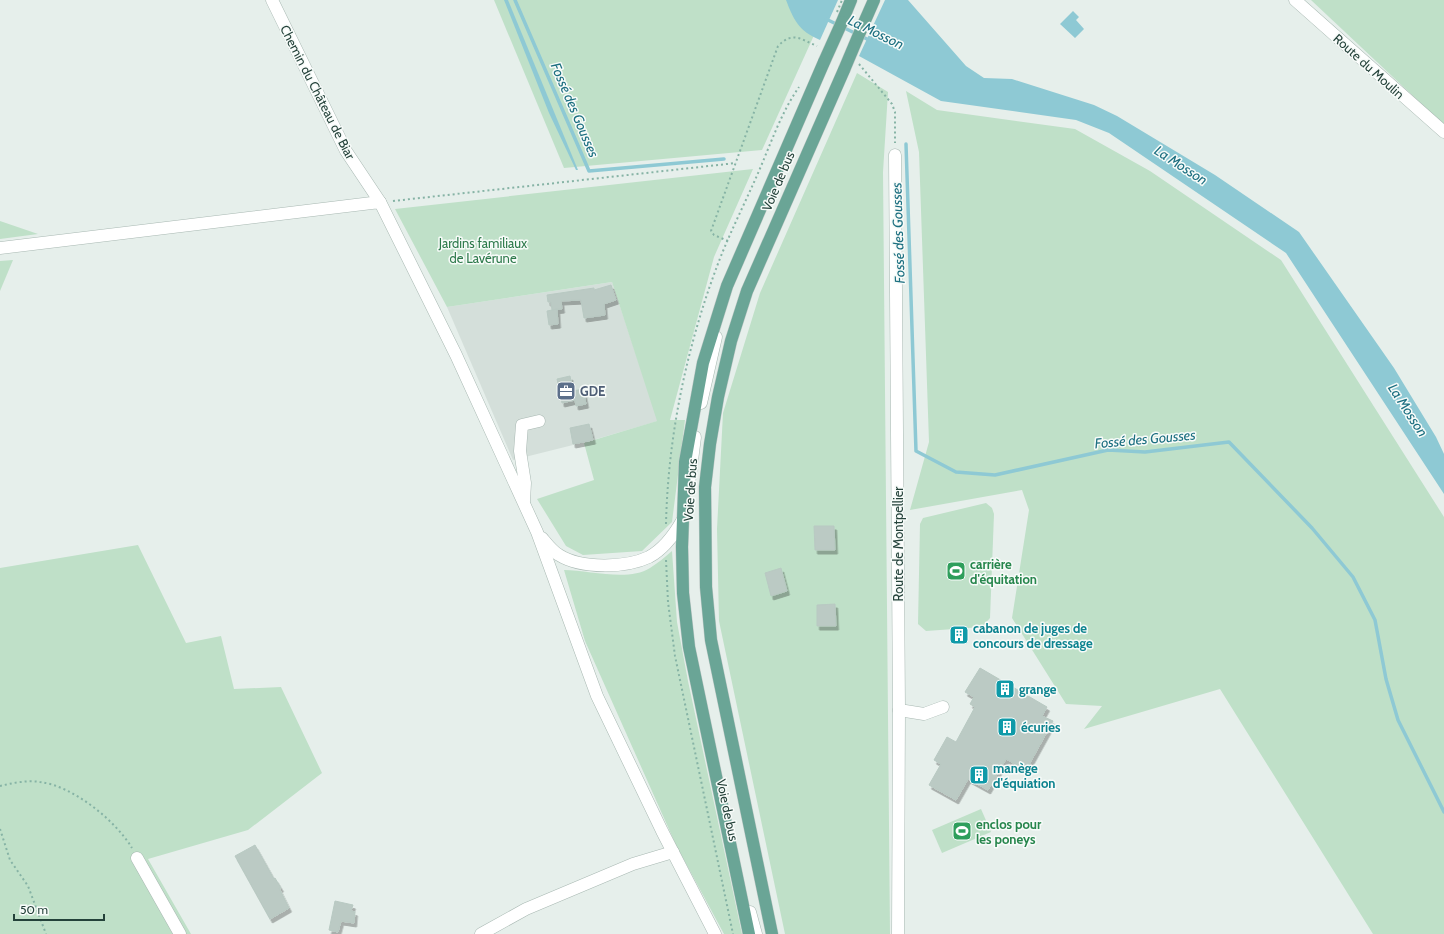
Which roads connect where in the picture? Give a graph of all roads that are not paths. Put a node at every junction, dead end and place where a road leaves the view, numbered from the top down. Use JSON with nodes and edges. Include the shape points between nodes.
{"nodes":[{"id":1,"x":272,"y":0,"type":"edge"},
{"id":2,"x":851,"y":0,"type":"edge"},
{"id":3,"x":857,"y":0,"type":"edge"},
{"id":4,"x":874,"y":0,"type":"edge"},
{"id":5,"x":1295,"y":0,"type":"edge"},
{"id":6,"x":846,"y":24,"type":"dead end"},
{"id":7,"x":826,"y":63,"type":"junction"},
{"id":8,"x":1444,"y":132,"type":"edge"},
{"id":9,"x":895,"y":155,"type":"road end"},
{"id":10,"x":380,"y":202,"type":"junction"},
{"id":11,"x":0,"y":248,"type":"edge"},
{"id":12,"x":539,"y":421,"type":"dead end"},
{"id":13,"x":524,"y":504,"type":"junction"},
{"id":14,"x":682,"y":521,"type":"junction"},
{"id":15,"x":537,"y":532,"type":"junction"},
{"id":16,"x":559,"y":555,"type":"junction"},
{"id":17,"x":554,"y":577,"type":"junction"},
{"id":18,"x":943,"y":707,"type":"dead end"},
{"id":19,"x":899,"y":710,"type":"junction"},
{"id":20,"x":673,"y":852,"type":"junction"},
{"id":21,"x":137,"y":858,"type":"road end"},
{"id":22,"x":180,"y":934,"type":"edge"},
{"id":23,"x":480,"y":934,"type":"edge"},
{"id":24,"x":715,"y":934,"type":"edge"},
{"id":25,"x":749,"y":934,"type":"edge"},
{"id":26,"x":756,"y":934,"type":"edge"},
{"id":27,"x":772,"y":934,"type":"edge"},
{"id":28,"x":898,"y":934,"type":"edge"}],
"edges":[{"from":1,"to":10,"type":"street","name":"Chemin du Château de Biar","via":[[346,151]]},
{"from":2,"to":7,"type":"main road","bridge":true},
{"from":3,"to":6,"type":"street"},
{"from":4,"to":27,"type":"main road","bridge":true,"via":[[747,292],[731,341],[718,397],[705,487],[706,587],[711,640]]},
{"from":5,"to":8,"type":"street","name":"Route du Moulin"},
{"from":7,"to":14,"type":"main road","via":[[735,265],[711,332],[691,421],[685,462]]},
{"from":7,"to":26,"type":"street","name":"Voie de bus","via":[[724,312],[699,411],[690,478],[688,584],[693,634],[706,709]]},
{"from":9,"to":19,"type":"street","name":"Route de Montpellier"},
{"from":10,"to":11,"type":"street"},
{"from":10,"to":13,"type":"street","name":"Chemin du Château de Biar","via":[[456,355]]},
{"from":12,"to":13,"type":"street","via":[[522,425],[520,451],[525,483]]},
{"from":13,"to":15,"type":"street","name":"Chemin du Château de Biar"},
{"from":14,"to":16,"type":"street","via":[[662,548],[649,557],[626,564],[599,565],[573,561]]},
{"from":14,"to":25,"type":"main road","via":[[683,593],[689,647]]},
{"from":15,"to":16,"type":"street"},
{"from":15,"to":17,"type":"street"},
{"from":16,"to":17,"type":"street"},
{"from":17,"to":20,"type":"street","via":[[598,696]]},
{"from":18,"to":19,"type":"street","via":[[924,714]]},
{"from":19,"to":28,"type":"street","name":"Route de Montpellier"},
{"from":20,"to":23,"type":"street","via":[[618,870],[526,910]]},
{"from":20,"to":24,"type":"street"},
{"from":21,"to":22,"type":"street"}]}
